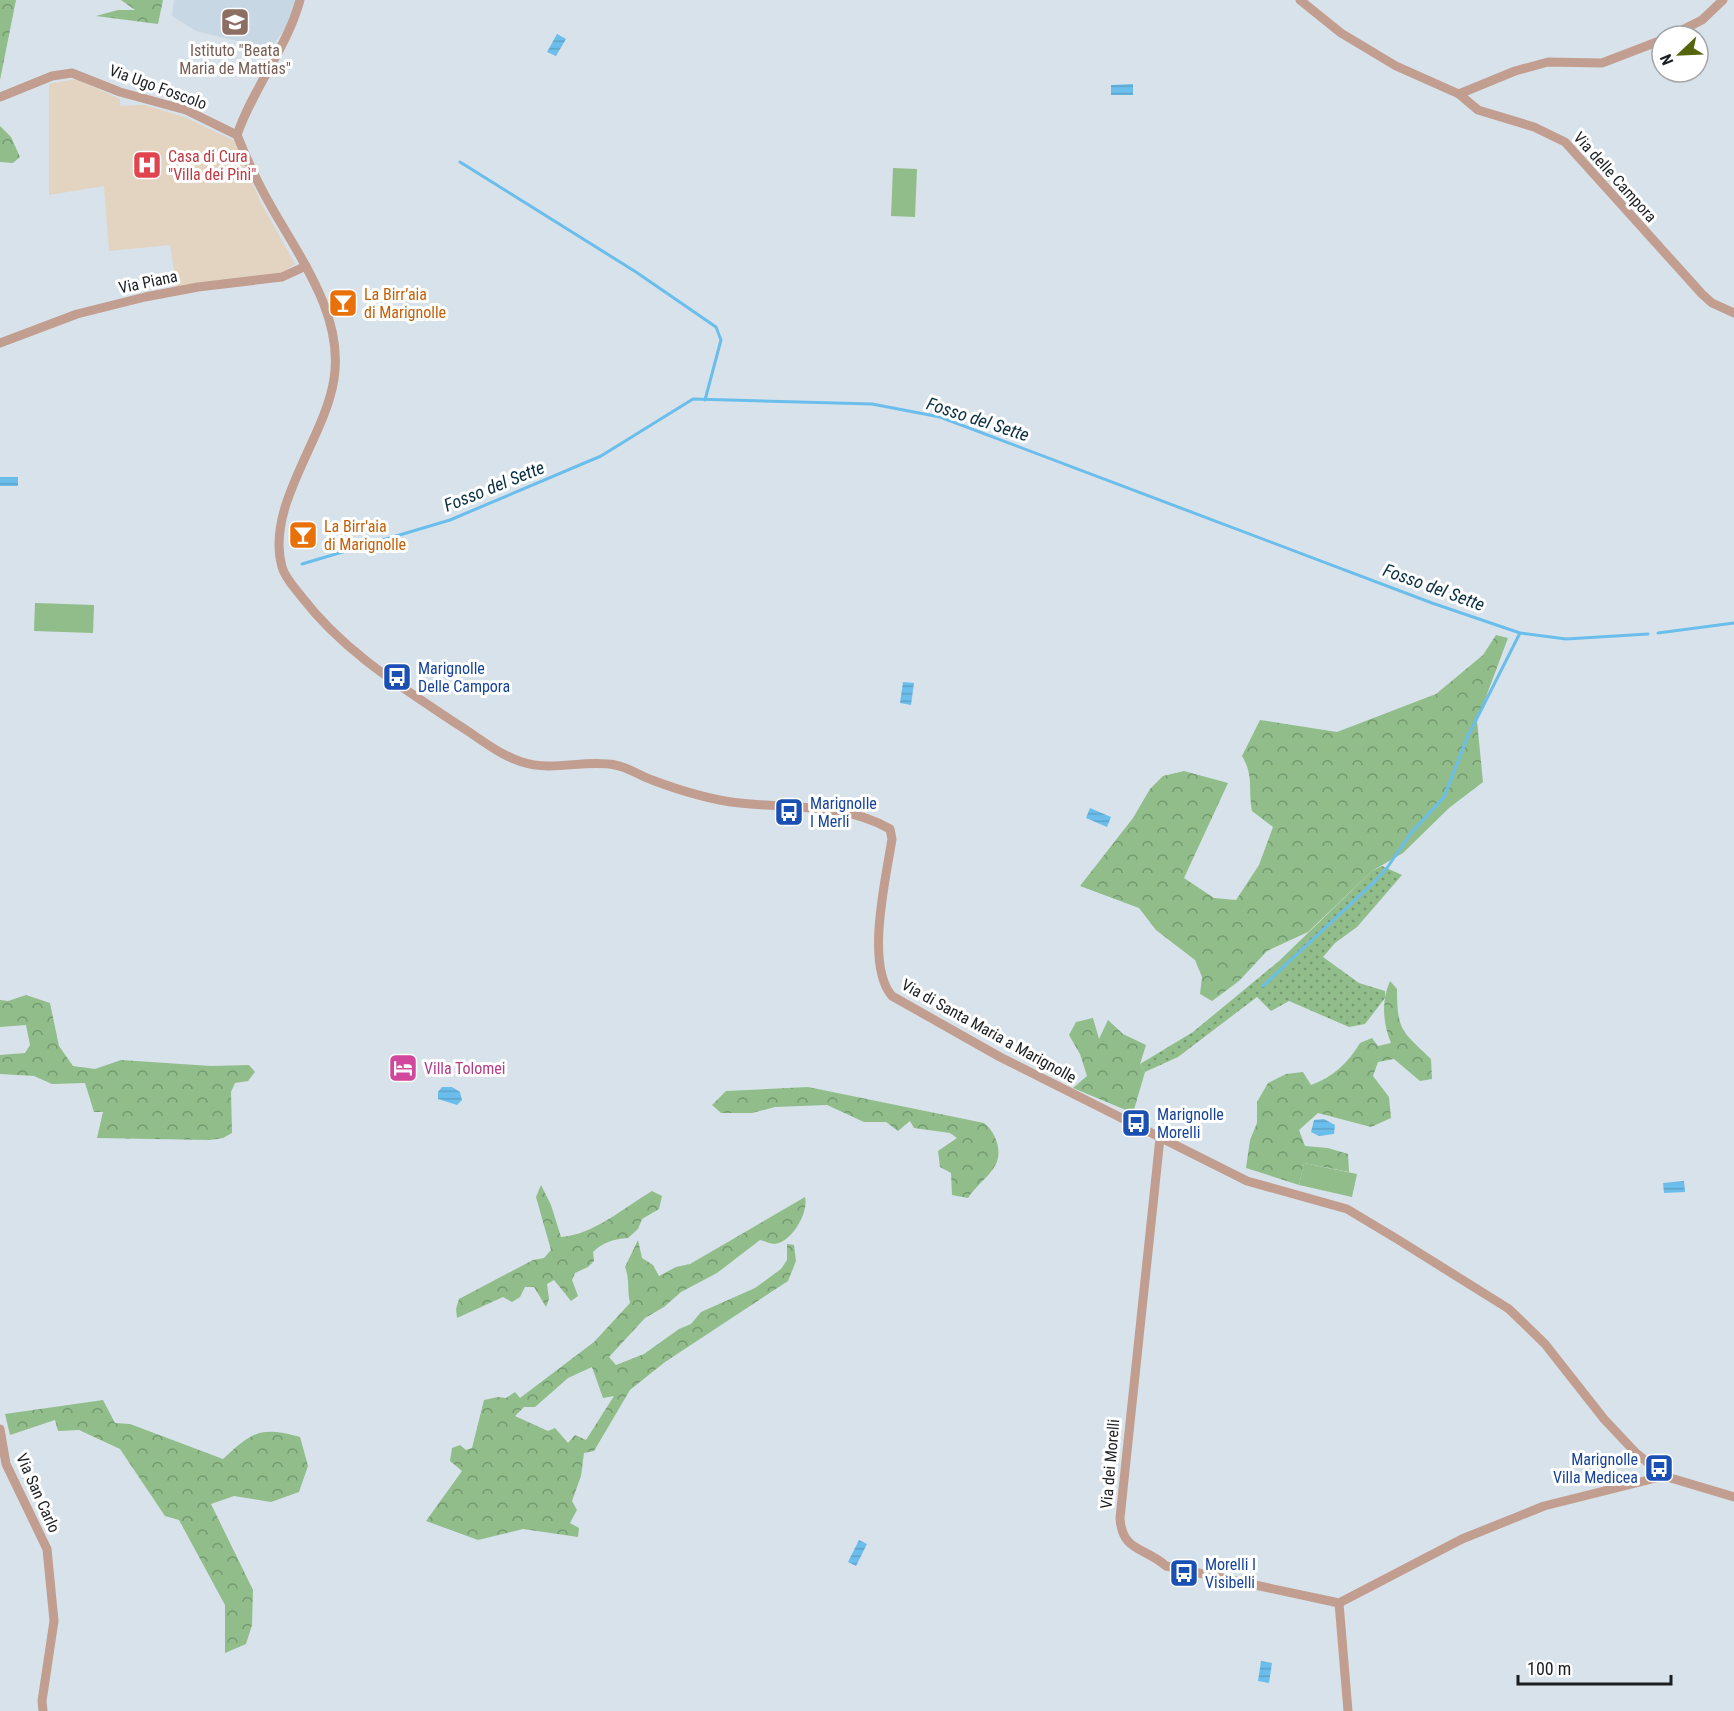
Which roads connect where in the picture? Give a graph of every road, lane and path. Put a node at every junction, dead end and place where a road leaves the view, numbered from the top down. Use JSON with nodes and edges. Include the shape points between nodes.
{"nodes":[{"id":1,"x":300,"y":0,"type":"edge"},
{"id":2,"x":1300,"y":0,"type":"edge"},
{"id":3,"x":1723,"y":0,"type":"edge"},
{"id":4,"x":1694,"y":24,"type":"edge"},
{"id":5,"x":1650,"y":45,"type":"edge"},
{"id":6,"x":1459,"y":94,"type":"junction"},
{"id":7,"x":0,"y":97,"type":"edge"},
{"id":8,"x":237,"y":135,"type":"junction"},
{"id":9,"x":306,"y":266,"type":"junction"},
{"id":10,"x":1734,"y":313,"type":"edge"},
{"id":11,"x":0,"y":343,"type":"edge"},
{"id":12,"x":1160,"y":1138,"type":"junction"},
{"id":13,"x":0,"y":1429,"type":"edge"},
{"id":14,"x":1664,"y":1476,"type":"junction"},
{"id":15,"x":1734,"y":1497,"type":"edge"},
{"id":16,"x":1339,"y":1603,"type":"junction"},
{"id":17,"x":43,"y":1711,"type":"edge"},
{"id":18,"x":1348,"y":1711,"type":"edge"}],
"edges":[{"from":1,"to":8,"type":"street","via":[[284,39],[247,106]]},
{"from":2,"to":6,"type":"street","name":"Via delle Campora","via":[[1341,33],[1396,66]]},
{"from":3,"to":4,"type":"street"},
{"from":5,"to":6,"type":"street","via":[[1602,63],[1548,62]]},
{"from":6,"to":10,"type":"street","name":"Via delle Campora","via":[[1478,110],[1534,127],[1565,142],[1702,294]]},
{"from":7,"to":8,"type":"street","name":"Via Ugo Foscolo","via":[[51,76],[72,73],[120,92],[186,110]]},
{"from":8,"to":9,"type":"street","name":"Via di Santa Maria a Marignolle","via":[[260,186]]},
{"from":9,"to":11,"type":"street","name":"Via Piana","via":[[282,278],[198,287],[77,314]]},
{"from":9,"to":12,"type":"street","name":"Via di Santa Maria a Marignolle","via":[[333,336],[334,378],[286,506],[279,531],[280,556],[285,575],[335,636],[387,678],[497,750],[523,762],[619,765],[651,780],[728,802],[848,815],[876,821],[890,829],[892,839],[880,921],[880,972],[892,996],[1000,1057]]},
{"from":12,"to":14,"type":"street","name":"Via di Santa Maria a Marignolle","via":[[1247,1181],[1347,1209],[1509,1309],[1545,1344],[1604,1419]]},
{"from":12,"to":16,"type":"street","name":"Via dei Morelli","via":[[1124,1463],[1122,1535],[1166,1566]]},
{"from":13,"to":17,"type":"street","name":"Via San Carlo","via":[[6,1464],[47,1549],[54,1621]]},
{"from":14,"to":15,"type":"street","name":"Via di Santa Maria a Marignolle"},
{"from":14,"to":16,"type":"street","via":[[1544,1506],[1462,1539]]},
{"from":16,"to":18,"type":"street"}]}
